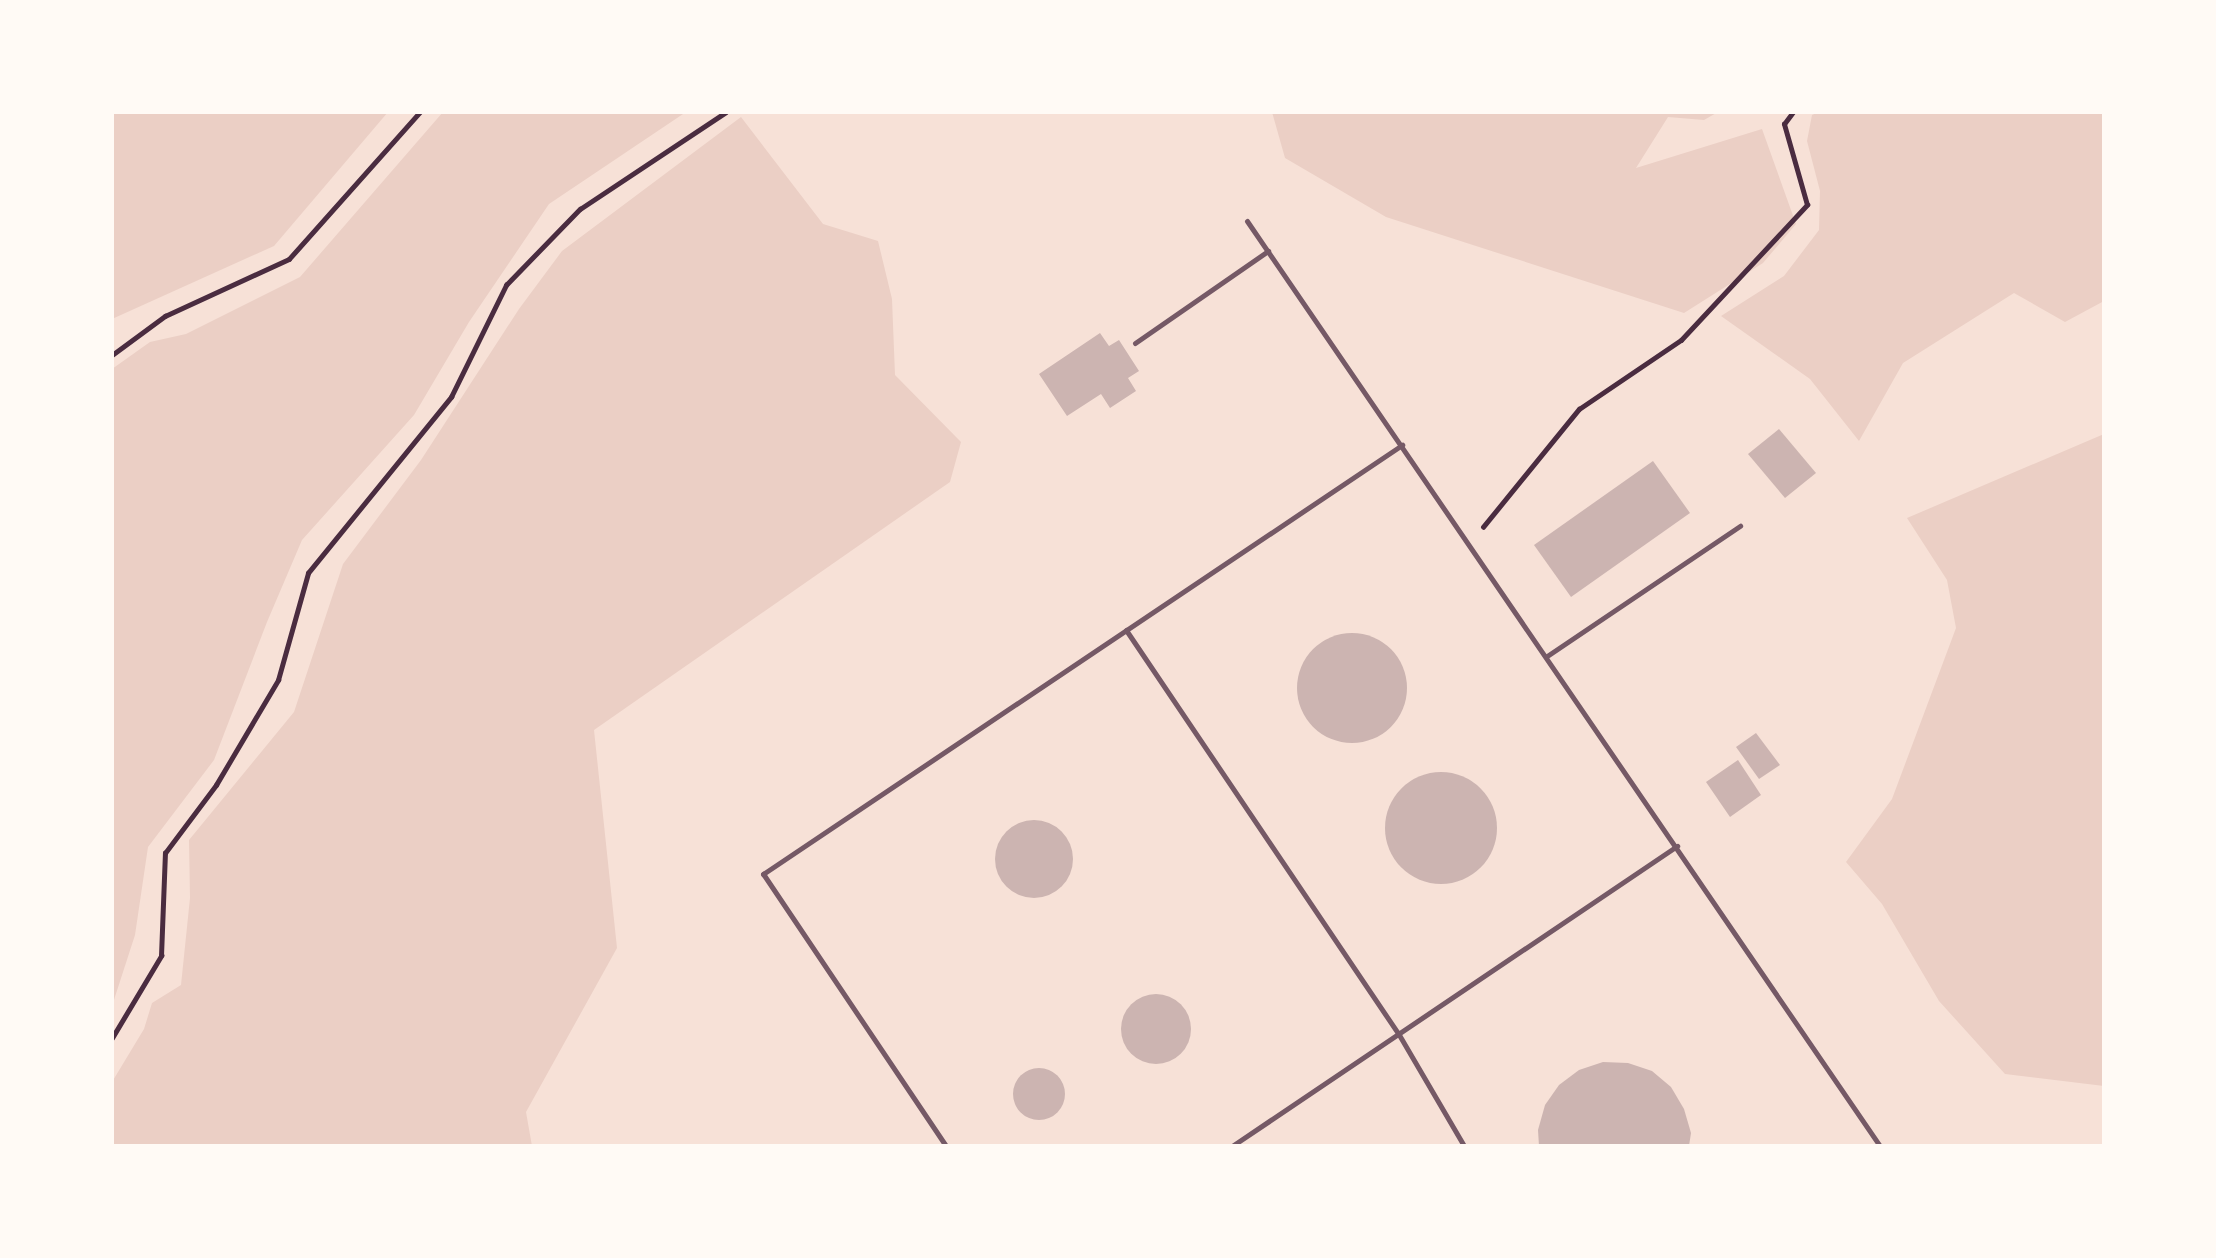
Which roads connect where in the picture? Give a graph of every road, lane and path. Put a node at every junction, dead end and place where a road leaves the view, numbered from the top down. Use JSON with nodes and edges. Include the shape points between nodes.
{"nodes":[{"id":1,"x":420,"y":112,"type":"edge"},
{"id":2,"x":726,"y":112,"type":"edge"},
{"id":3,"x":1793,"y":112,"type":"edge"},
{"id":4,"x":1247,"y":221,"type":"dead end"},
{"id":5,"x":1268,"y":251,"type":"junction"},
{"id":6,"x":1135,"y":343,"type":"dead end"},
{"id":7,"x":112,"y":355,"type":"edge"},
{"id":8,"x":1402,"y":445,"type":"junction"},
{"id":9,"x":1740,"y":526,"type":"dead end"},
{"id":10,"x":1469,"y":544,"type":"junction"},
{"id":11,"x":1126,"y":631,"type":"junction"},
{"id":12,"x":1547,"y":656,"type":"junction"},
{"id":13,"x":1677,"y":846,"type":"junction"},
{"id":14,"x":1398,"y":1033,"type":"junction"},
{"id":15,"x":112,"y":1038,"type":"edge"},
{"id":16,"x":946,"y":1146,"type":"edge"},
{"id":17,"x":1232,"y":1146,"type":"edge"},
{"id":18,"x":1464,"y":1146,"type":"edge"},
{"id":19,"x":1880,"y":1146,"type":"edge"}],
"edges":[{"from":1,"to":7,"type":"path","via":[[289,259],[165,316]]},
{"from":2,"to":15,"type":"path","via":[[580,209],[506,285],[451,397],[308,573],[278,680],[216,785],[165,853],[161,956]]},
{"from":3,"to":10,"type":"path","via":[[1784,124],[1807,205],[1681,340],[1579,409]]},
{"from":4,"to":5,"type":"lane"},
{"from":5,"to":6,"type":"lane"},
{"from":5,"to":8,"type":"lane"},
{"from":8,"to":10,"type":"lane"},
{"from":8,"to":11,"type":"lane"},
{"from":9,"to":12,"type":"lane"},
{"from":10,"to":12,"type":"lane"},
{"from":11,"to":14,"type":"lane"},
{"from":11,"to":16,"type":"lane","via":[[762,874]]},
{"from":12,"to":13,"type":"lane"},
{"from":13,"to":14,"type":"lane"},
{"from":13,"to":19,"type":"lane"},
{"from":14,"to":17,"type":"lane"},
{"from":14,"to":18,"type":"lane"}]}
